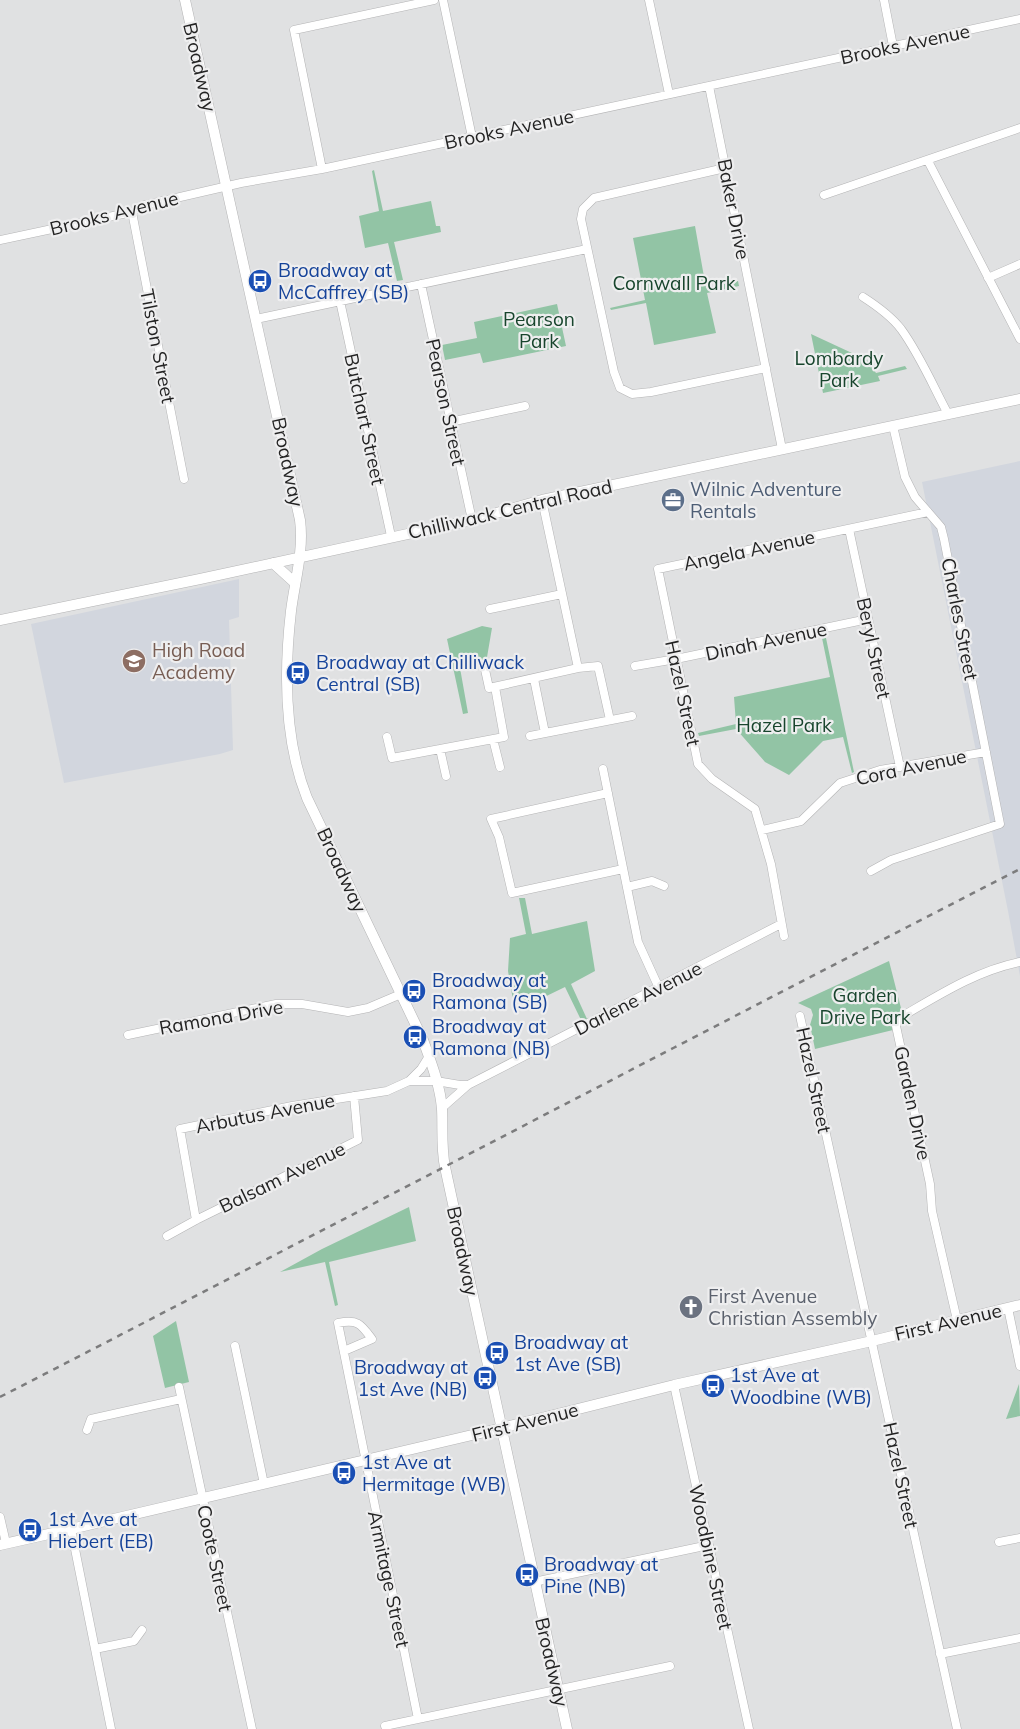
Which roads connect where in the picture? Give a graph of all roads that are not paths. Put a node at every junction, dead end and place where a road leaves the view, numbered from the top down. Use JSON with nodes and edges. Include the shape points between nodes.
{"nodes":[{"id":1,"x":185,"y":0,"type":"edge"},
{"id":2,"x":434,"y":0,"type":"edge"},
{"id":3,"x":443,"y":0,"type":"edge"},
{"id":4,"x":649,"y":0,"type":"edge"},
{"id":5,"x":884,"y":0,"type":"edge"},
{"id":6,"x":1020,"y":19,"type":"edge"},
{"id":7,"x":894,"y":46,"type":"junction"},
{"id":8,"x":709,"y":86,"type":"junction"},
{"id":9,"x":669,"y":94,"type":"junction"},
{"id":10,"x":1020,"y":128,"type":"edge"},
{"id":11,"x":472,"y":137,"type":"junction"},
{"id":12,"x":928,"y":160,"type":"junction"},
{"id":13,"x":725,"y":168,"type":"junction"},
{"id":14,"x":322,"y":169,"type":"junction"},
{"id":15,"x":226,"y":186,"type":"junction"},
{"id":16,"x":824,"y":195,"type":"dead end"},
{"id":17,"x":132,"y":212,"type":"junction"},
{"id":18,"x":0,"y":240,"type":"edge"},
{"id":19,"x":587,"y":249,"type":"junction"},
{"id":20,"x":1020,"y":264,"type":"edge"},
{"id":21,"x":988,"y":278,"type":"junction"},
{"id":22,"x":421,"y":284,"type":"junction"},
{"id":23,"x":863,"y":297,"type":"dead end"},
{"id":24,"x":340,"y":301,"type":"junction"},
{"id":25,"x":256,"y":319,"type":"junction"},
{"id":26,"x":1020,"y":339,"type":"edge"},
{"id":27,"x":766,"y":368,"type":"junction"},
{"id":28,"x":1020,"y":399,"type":"edge"},
{"id":29,"x":526,"y":406,"type":"dead end"},
{"id":30,"x":948,"y":414,"type":"junction"},
{"id":31,"x":450,"y":422,"type":"junction"},
{"id":32,"x":893,"y":426,"type":"junction"},
{"id":33,"x":782,"y":449,"type":"junction"},
{"id":34,"x":184,"y":479,"type":"dead end"},
{"id":35,"x":542,"y":500,"type":"junction"},
{"id":36,"x":928,"y":512,"type":"junction"},
{"id":37,"x":472,"y":520,"type":"junction"},
{"id":38,"x":849,"y":529,"type":"junction"},
{"id":39,"x":391,"y":536,"type":"junction"},
{"id":40,"x":300,"y":556,"type":"junction"},
{"id":41,"x":273,"y":562,"type":"junction"},
{"id":42,"x":658,"y":570,"type":"joint"},
{"id":43,"x":295,"y":583,"type":"junction"},
{"id":44,"x":562,"y":594,"type":"junction"},
{"id":45,"x":490,"y":609,"type":"dead end"},
{"id":46,"x":868,"y":619,"type":"junction"},
{"id":47,"x":0,"y":620,"type":"edge"},
{"id":48,"x":676,"y":660,"type":"junction"},
{"id":49,"x":484,"y":665,"type":"dead end"},
{"id":50,"x":635,"y":666,"type":"dead end"},
{"id":51,"x":578,"y":668,"type":"junction"},
{"id":52,"x":534,"y":679,"type":"junction"},
{"id":53,"x":495,"y":687,"type":"junction"},
{"id":54,"x":632,"y":716,"type":"dead end"},
{"id":55,"x":610,"y":720,"type":"junction"},
{"id":56,"x":544,"y":733,"type":"junction"},
{"id":57,"x":530,"y":736,"type":"dead end"},
{"id":58,"x":387,"y":737,"type":"dead end"},
{"id":59,"x":493,"y":739,"type":"junction"},
{"id":60,"x":440,"y":749,"type":"junction"},
{"id":61,"x":986,"y":752,"type":"junction"},
{"id":62,"x":900,"y":767,"type":"junction"},
{"id":63,"x":500,"y":768,"type":"dead end"},
{"id":64,"x":603,"y":770,"type":"dead end"},
{"id":65,"x":446,"y":776,"type":"dead end"},
{"id":66,"x":608,"y":793,"type":"junction"},
{"id":67,"x":762,"y":830,"type":"junction"},
{"id":68,"x":623,"y":869,"type":"junction"},
{"id":69,"x":871,"y":871,"type":"dead end"},
{"id":70,"x":664,"y":886,"type":"dead end"},
{"id":71,"x":627,"y":887,"type":"junction"},
{"id":72,"x":781,"y":924,"type":"junction"},
{"id":73,"x":784,"y":936,"type":"dead end"},
{"id":74,"x":1020,"y":962,"type":"edge"},
{"id":75,"x":659,"y":988,"type":"junction"},
{"id":76,"x":401,"y":994,"type":"junction"},
{"id":77,"x":800,"y":1016,"type":"dead end"},
{"id":78,"x":128,"y":1035,"type":"dead end"},
{"id":79,"x":428,"y":1056,"type":"junction"},
{"id":80,"x":409,"y":1081,"type":"junction"},
{"id":81,"x":436,"y":1081,"type":"junction"},
{"id":82,"x":468,"y":1085,"type":"junction"},
{"id":83,"x":354,"y":1096,"type":"junction"},
{"id":84,"x":442,"y":1108,"type":"junction"},
{"id":85,"x":196,"y":1220,"type":"junction"},
{"id":86,"x":167,"y":1236,"type":"dead end"},
{"id":87,"x":1020,"y":1305,"type":"edge"},
{"id":88,"x":1008,"y":1308,"type":"junction"},
{"id":89,"x":957,"y":1320,"type":"junction"},
{"id":90,"x":872,"y":1341,"type":"junction"},
{"id":91,"x":235,"y":1346,"type":"dead end"},
{"id":92,"x":344,"y":1351,"type":"junction"},
{"id":93,"x":1020,"y":1366,"type":"edge"},
{"id":94,"x":674,"y":1385,"type":"junction"},
{"id":95,"x":179,"y":1387,"type":"dead end"},
{"id":96,"x":181,"y":1399,"type":"junction"},
{"id":97,"x":502,"y":1428,"type":"junction"},
{"id":98,"x":87,"y":1430,"type":"dead end"},
{"id":99,"x":365,"y":1460,"type":"junction"},
{"id":100,"x":264,"y":1484,"type":"junction"},
{"id":101,"x":202,"y":1498,"type":"junction"},
{"id":102,"x":0,"y":1517,"type":"edge"},
{"id":103,"x":70,"y":1529,"type":"junction"},
{"id":104,"x":1020,"y":1538,"type":"edge"},
{"id":105,"x":999,"y":1542,"type":"dead end"},
{"id":106,"x":3,"y":1544,"type":"edge"},
{"id":107,"x":709,"y":1545,"type":"junction"},
{"id":108,"x":534,"y":1582,"type":"junction"},
{"id":109,"x":142,"y":1630,"type":"dead end"},
{"id":110,"x":1020,"y":1638,"type":"edge"},
{"id":111,"x":95,"y":1649,"type":"junction"},
{"id":112,"x":940,"y":1654,"type":"junction"},
{"id":113,"x":670,"y":1666,"type":"dead end"},
{"id":114,"x":559,"y":1690,"type":"junction"},
{"id":115,"x":418,"y":1719,"type":"junction"},
{"id":116,"x":385,"y":1726,"type":"dead end"},
{"id":117,"x":111,"y":1729,"type":"edge"},
{"id":118,"x":252,"y":1729,"type":"edge"},
{"id":119,"x":567,"y":1729,"type":"edge"},
{"id":120,"x":749,"y":1729,"type":"edge"},
{"id":121,"x":957,"y":1729,"type":"edge"}],
"edges":[{"from":1,"to":15,"type":"street","name":"Broadway"},
{"from":2,"to":14,"type":"street","via":[[294,30]]},
{"from":3,"to":11,"type":"street"},
{"from":4,"to":9,"type":"street"},
{"from":5,"to":7,"type":"street"},
{"from":6,"to":7,"type":"street","name":"Brooks Avenue"},
{"from":7,"to":8,"type":"street","name":"Brooks Avenue"},
{"from":8,"to":9,"type":"street","name":"Brooks Avenue"},
{"from":8,"to":13,"type":"street","name":"Baker Drive"},
{"from":9,"to":11,"type":"street","name":"Brooks Avenue"},
{"from":10,"to":12,"type":"street"},
{"from":11,"to":14,"type":"street","name":"Brooks Avenue"},
{"from":12,"to":16,"type":"street"},
{"from":12,"to":21,"type":"street"},
{"from":13,"to":19,"type":"street","via":[[594,198],[583,209],[581,219]]},
{"from":13,"to":27,"type":"street","name":"Baker Drive"},
{"from":14,"to":15,"type":"street","name":"Brooks Avenue"},
{"from":15,"to":17,"type":"street","name":"Brooks Avenue","via":[[141,206]]},
{"from":15,"to":25,"type":"street","name":"Broadway"},
{"from":17,"to":18,"type":"street","name":"Brooks Avenue"},
{"from":17,"to":34,"type":"street","name":"Tilston Street"},
{"from":19,"to":22,"type":"street"},
{"from":19,"to":27,"type":"street","via":[[620,388],[632,394],[651,392]]},
{"from":20,"to":21,"type":"street"},
{"from":21,"to":26,"type":"street"},
{"from":22,"to":24,"type":"street"},
{"from":22,"to":31,"type":"street","name":"Pearson Street"},
{"from":23,"to":30,"type":"street","via":[[880,308],[901,329]]},
{"from":24,"to":25,"type":"street"},
{"from":24,"to":39,"type":"street","name":"Butchart Street"},
{"from":25,"to":40,"type":"street","name":"Broadway","via":[[300,520]]},
{"from":27,"to":33,"type":"street","name":"Baker Drive"},
{"from":28,"to":30,"type":"street","name":"Chilliwack Central Road"},
{"from":29,"to":31,"type":"street"},
{"from":30,"to":32,"type":"street","name":"Chilliwack Central Road"},
{"from":31,"to":37,"type":"street","name":"Pearson Street"},
{"from":32,"to":33,"type":"street","name":"Chilliwack Central Road"},
{"from":32,"to":36,"type":"street","name":"Charles Street","via":[[905,476],[915,498]]},
{"from":33,"to":35,"type":"street","name":"Chilliwack Central Road"},
{"from":35,"to":37,"type":"street","name":"Chilliwack Central Road"},
{"from":35,"to":44,"type":"street"},
{"from":36,"to":38,"type":"street","name":"Angela Avenue"},
{"from":36,"to":61,"type":"street","name":"Charles Street","via":[[941,527],[944,539]]},
{"from":37,"to":39,"type":"street","name":"Chilliwack Central Road"},
{"from":38,"to":42,"type":"street","name":"Angela Avenue"},
{"from":38,"to":46,"type":"street","name":"Beryl Street"},
{"from":39,"to":40,"type":"street","name":"Chilliwack Central Road"},
{"from":40,"to":41,"type":"street","name":"Chilliwack Central Road"},
{"from":40,"to":43,"type":"street","name":"Broadway"},
{"from":41,"to":43,"type":"street"},
{"from":41,"to":47,"type":"street","name":"Chilliwack Central Road"},
{"from":42,"to":48,"type":"street","name":"Hazel Street"},
{"from":43,"to":76,"type":"street","name":"Broadway","via":[[289,630],[288,683],[294,761],[307,798]]},
{"from":44,"to":45,"type":"street"},
{"from":44,"to":51,"type":"street"},
{"from":46,"to":48,"type":"street","name":"Dinah Avenue"},
{"from":46,"to":62,"type":"street","name":"Beryl Street"},
{"from":48,"to":50,"type":"street","name":"Dinah Avenue"},
{"from":48,"to":67,"type":"street","name":"Hazel Street","via":[[698,764],[712,779],[755,809]]},
{"from":49,"to":53,"type":"street","via":[[489,688]]},
{"from":51,"to":52,"type":"street"},
{"from":51,"to":55,"type":"street","via":[[598,666]]},
{"from":52,"to":53,"type":"street"},
{"from":52,"to":56,"type":"street"},
{"from":53,"to":59,"type":"street","via":[[504,736]]},
{"from":54,"to":55,"type":"street"},
{"from":55,"to":56,"type":"street"},
{"from":56,"to":57,"type":"street"},
{"from":58,"to":60,"type":"street","via":[[392,758]]},
{"from":59,"to":60,"type":"street"},
{"from":59,"to":63,"type":"street"},
{"from":60,"to":65,"type":"street"},
{"from":61,"to":62,"type":"street","name":"Cora Avenue"},
{"from":61,"to":69,"type":"street","name":"Charles Street","via":[[1000,824],[891,860]]},
{"from":62,"to":67,"type":"street","name":"Cora Avenue","via":[[840,783],[801,821]]},
{"from":64,"to":66,"type":"street"},
{"from":66,"to":68,"type":"street"},
{"from":66,"to":68,"type":"street","via":[[491,819],[512,893]]},
{"from":67,"to":72,"type":"street","name":"Hazel Street"},
{"from":68,"to":71,"type":"street"},
{"from":70,"to":71,"type":"street","via":[[652,881]]},
{"from":71,"to":75,"type":"street","via":[[638,942]]},
{"from":72,"to":73,"type":"street","name":"Hazel Street"},
{"from":72,"to":75,"type":"street","name":"Darlene Avenue"},
{"from":74,"to":89,"type":"street","name":"Garden Drive","via":[[979,974],[942,993],[901,1017],[896,1026]]},
{"from":75,"to":82,"type":"street","name":"Darlene Avenue"},
{"from":76,"to":78,"type":"street","name":"Ramona Drive","via":[[368,1008],[348,1012],[302,1004],[276,1004]]},
{"from":76,"to":79,"type":"street","name":"Broadway"},
{"from":77,"to":90,"type":"street","name":"Hazel Street"},
{"from":79,"to":80,"type":"street","name":"Arbutus Avenue"},
{"from":79,"to":81,"type":"street","name":"Broadway"},
{"from":80,"to":81,"type":"street","name":"Arbutus Avenue"},
{"from":80,"to":83,"type":"street","name":"Arbutus Avenue","via":[[387,1091]]},
{"from":81,"to":82,"type":"street"},
{"from":81,"to":84,"type":"street","name":"Broadway"},
{"from":82,"to":84,"type":"street","name":"Darlene Avenue"},
{"from":83,"to":85,"type":"street","name":"Balsam Avenue","via":[[358,1140]]},
{"from":83,"to":85,"type":"street","name":"Arbutus Avenue","via":[[180,1129]]},
{"from":84,"to":97,"type":"street","name":"Broadway","via":[[445,1167]]},
{"from":85,"to":86,"type":"street","name":"Balsam Avenue"},
{"from":87,"to":88,"type":"street","name":"First Avenue"},
{"from":88,"to":89,"type":"street","name":"First Avenue"},
{"from":88,"to":93,"type":"street"},
{"from":89,"to":90,"type":"street","name":"First Avenue"},
{"from":90,"to":94,"type":"street","name":"First Avenue"},
{"from":90,"to":112,"type":"street","name":"Hazel Street"},
{"from":91,"to":100,"type":"street"},
{"from":92,"to":92,"type":"street","name":"Armitage Street","via":[[338,1324],[351,1321],[363,1326],[372,1338]]},
{"from":92,"to":99,"type":"street","name":"Armitage Street"},
{"from":94,"to":97,"type":"street","name":"First Avenue"},
{"from":94,"to":107,"type":"street","name":"Woodbine Street"},
{"from":95,"to":96,"type":"street","name":"Coote Street"},
{"from":96,"to":98,"type":"street","via":[[92,1419]]},
{"from":96,"to":101,"type":"street","name":"Coote Street"},
{"from":97,"to":99,"type":"street","name":"First Avenue"},
{"from":97,"to":108,"type":"street","name":"Broadway"},
{"from":99,"to":100,"type":"street","name":"First Avenue"},
{"from":99,"to":115,"type":"street","name":"Armitage Street"},
{"from":100,"to":101,"type":"street","name":"First Avenue"},
{"from":101,"to":103,"type":"street","name":"First Avenue"},
{"from":101,"to":118,"type":"street","name":"Coote Street"},
{"from":102,"to":106,"type":"street"},
{"from":103,"to":106,"type":"street","name":"First Avenue"},
{"from":103,"to":111,"type":"street"},
{"from":104,"to":105,"type":"street"},
{"from":107,"to":108,"type":"street"},
{"from":107,"to":120,"type":"street","name":"Woodbine Street"},
{"from":108,"to":114,"type":"street","name":"Broadway"},
{"from":109,"to":111,"type":"street","via":[[134,1641]]},
{"from":110,"to":112,"type":"street"},
{"from":111,"to":117,"type":"street"},
{"from":112,"to":121,"type":"street","name":"Hazel Street"},
{"from":113,"to":114,"type":"street"},
{"from":114,"to":115,"type":"street"},
{"from":114,"to":119,"type":"street","name":"Broadway"},
{"from":115,"to":116,"type":"street"}]}
